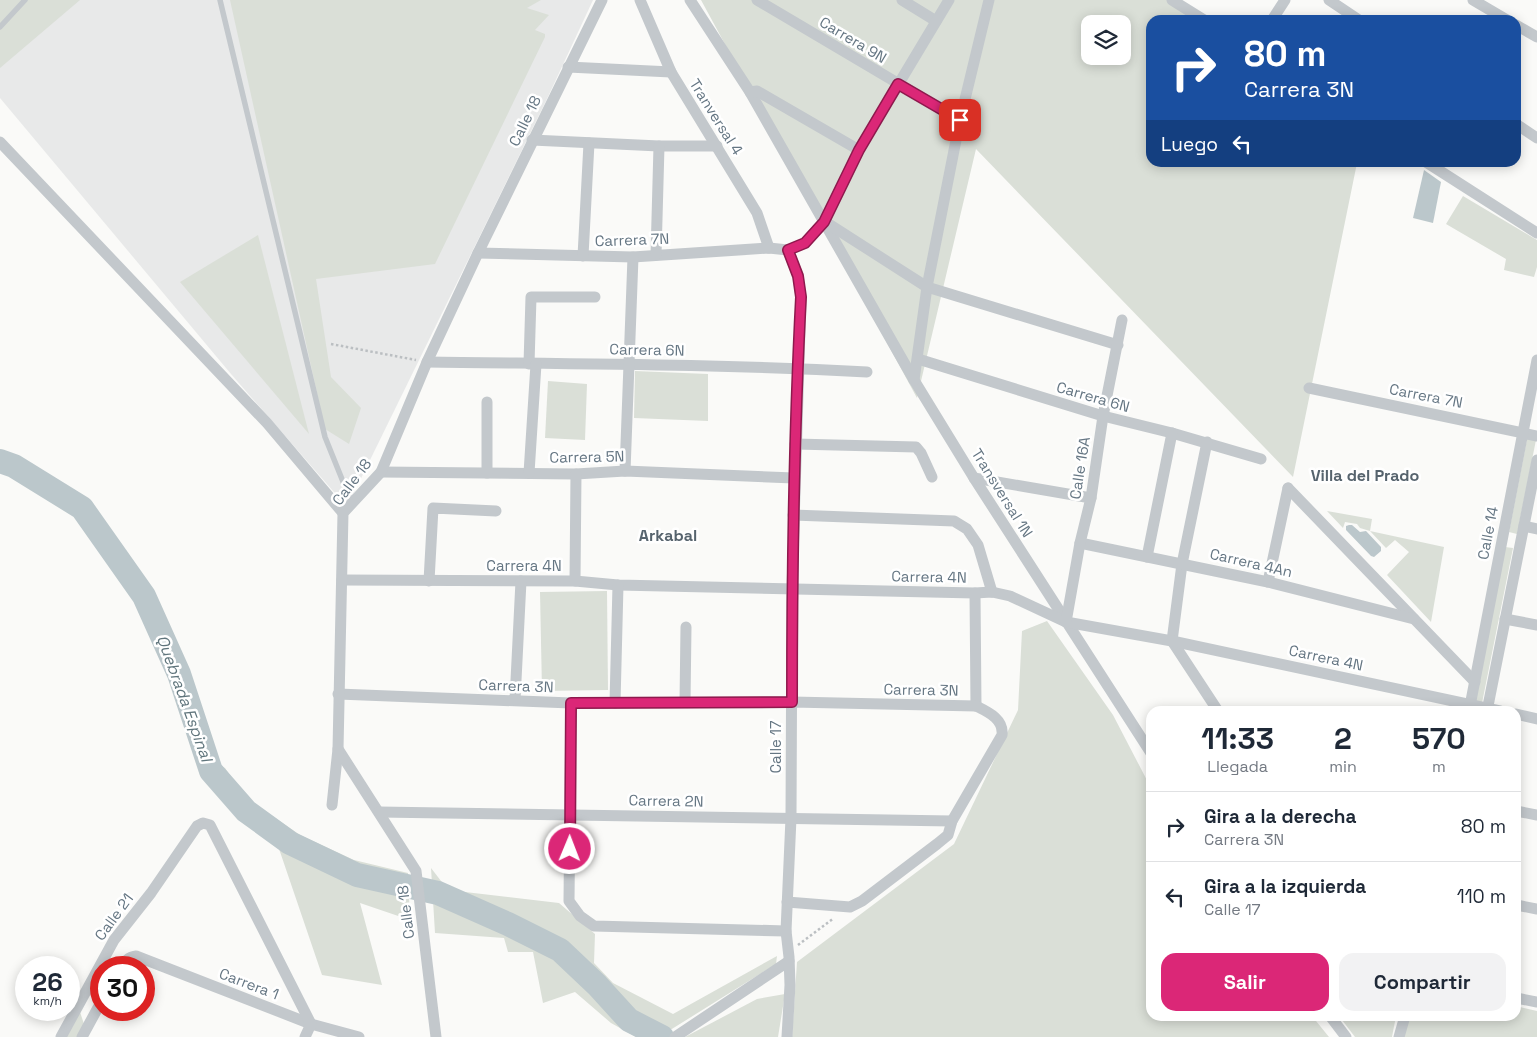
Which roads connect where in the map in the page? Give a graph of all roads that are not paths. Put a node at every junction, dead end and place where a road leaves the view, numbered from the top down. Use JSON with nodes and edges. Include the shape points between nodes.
{"nodes":[{"id":1,"x":25,"y":0,"type":"edge"},
{"id":2,"x":220,"y":0,"type":"edge"},
{"id":3,"x":602,"y":0,"type":"edge"},
{"id":4,"x":640,"y":0,"type":"edge"},
{"id":5,"x":690,"y":0,"type":"edge"},
{"id":6,"x":757,"y":0,"type":"edge"},
{"id":7,"x":902,"y":0,"type":"edge"},
{"id":8,"x":949,"y":0,"type":"edge"},
{"id":9,"x":989,"y":0,"type":"edge"},
{"id":10,"x":1172,"y":0,"type":"edge"},
{"id":11,"x":1285,"y":0,"type":"edge"},
{"id":12,"x":1329,"y":0,"type":"edge"},
{"id":13,"x":1473,"y":0,"type":"edge"},
{"id":14,"x":1196,"y":15,"type":"edge"},
{"id":15,"x":1275,"y":15,"type":"edge"},
{"id":16,"x":1352,"y":15,"type":"edge"},
{"id":17,"x":1498,"y":15,"type":"edge"},
{"id":18,"x":936,"y":21,"type":"junction"},
{"id":19,"x":0,"y":26,"type":"edge"},
{"id":20,"x":1521,"y":28,"type":"edge"},
{"id":21,"x":1537,"y":37,"type":"edge"},
{"id":22,"x":568,"y":67,"type":"junction"},
{"id":23,"x":671,"y":72,"type":"junction"},
{"id":24,"x":898,"y":84,"type":"junction"},
{"id":25,"x":750,"y":92,"type":"junction"},
{"id":26,"x":960,"y":120,"type":"junction"},
{"id":27,"x":1521,"y":127,"type":"edge"},
{"id":28,"x":1537,"y":138,"type":"edge"},
{"id":29,"x":532,"y":140,"type":"junction"},
{"id":30,"x":0,"y":142,"type":"edge"},
{"id":31,"x":589,"y":143,"type":"junction"},
{"id":32,"x":659,"y":146,"type":"junction"},
{"id":33,"x":717,"y":146,"type":"junction"},
{"id":34,"x":859,"y":150,"type":"junction"},
{"id":35,"x":1434,"y":167,"type":"edge"},
{"id":36,"x":824,"y":222,"type":"junction"},
{"id":37,"x":1537,"y":234,"type":"edge"},
{"id":38,"x":769,"y":248,"type":"junction"},
{"id":39,"x":788,"y":250,"type":"junction"},
{"id":40,"x":478,"y":253,"type":"junction"},
{"id":41,"x":656,"y":255,"type":"junction"},
{"id":42,"x":583,"y":256,"type":"junction"},
{"id":43,"x":633,"y":257,"type":"junction"},
{"id":44,"x":927,"y":288,"type":"junction"},
{"id":45,"x":595,"y":297,"type":"dead end"},
{"id":46,"x":1122,"y":320,"type":"dead end"},
{"id":47,"x":1118,"y":345,"type":"junction"},
{"id":48,"x":918,"y":359,"type":"junction"},
{"id":49,"x":1537,"y":360,"type":"edge"},
{"id":50,"x":427,"y":362,"type":"junction"},
{"id":51,"x":532,"y":364,"type":"junction"},
{"id":52,"x":630,"y":364,"type":"junction"},
{"id":53,"x":798,"y":368,"type":"junction"},
{"id":54,"x":867,"y":372,"type":"dead end"},
{"id":55,"x":914,"y":380,"type":"junction"},
{"id":56,"x":1309,"y":388,"type":"dead end"},
{"id":57,"x":487,"y":402,"type":"dead end"},
{"id":58,"x":1103,"y":416,"type":"junction"},
{"id":59,"x":1523,"y":432,"type":"junction"},
{"id":60,"x":1172,"y":433,"type":"junction"},
{"id":61,"x":1537,"y":436,"type":"edge"},
{"id":62,"x":1207,"y":442,"type":"junction"},
{"id":63,"x":795,"y":444,"type":"junction"},
{"id":64,"x":1261,"y":459,"type":"dead end"},
{"id":65,"x":1537,"y":460,"type":"edge"},
{"id":66,"x":625,"y":471,"type":"junction"},
{"id":67,"x":381,"y":472,"type":"junction"},
{"id":68,"x":487,"y":473,"type":"junction"},
{"id":69,"x":529,"y":473,"type":"junction"},
{"id":70,"x":576,"y":474,"type":"junction"},
{"id":71,"x":932,"y":476,"type":"dead end"},
{"id":72,"x":794,"y":478,"type":"junction"},
{"id":73,"x":974,"y":478,"type":"junction"},
{"id":74,"x":1091,"y":498,"type":"junction"},
{"id":75,"x":352,"y":504,"type":"junction"},
{"id":76,"x":496,"y":511,"type":"dead end"},
{"id":77,"x":344,"y":513,"type":"junction"},
{"id":78,"x":793,"y":515,"type":"junction"},
{"id":79,"x":1524,"y":526,"type":"junction"},
{"id":80,"x":1537,"y":529,"type":"edge"},
{"id":81,"x":1080,"y":543,"type":"junction"},
{"id":82,"x":1147,"y":557,"type":"junction"},
{"id":83,"x":1182,"y":564,"type":"junction"},
{"id":84,"x":342,"y":580,"type":"junction"},
{"id":85,"x":429,"y":581,"type":"junction"},
{"id":86,"x":520,"y":581,"type":"junction"},
{"id":87,"x":575,"y":581,"type":"junction"},
{"id":88,"x":1268,"y":582,"type":"junction"},
{"id":89,"x":618,"y":585,"type":"junction"},
{"id":90,"x":792,"y":590,"type":"junction"},
{"id":91,"x":992,"y":592,"type":"junction"},
{"id":92,"x":975,"y":593,"type":"junction"},
{"id":93,"x":1414,"y":618,"type":"junction"},
{"id":94,"x":1505,"y":619,"type":"junction"},
{"id":95,"x":1066,"y":622,"type":"junction"},
{"id":96,"x":1537,"y":625,"type":"edge"},
{"id":97,"x":686,"y":627,"type":"dead end"},
{"id":98,"x":1172,"y":641,"type":"junction"},
{"id":99,"x":1475,"y":682,"type":"junction"},
{"id":100,"x":338,"y":694,"type":"junction"},
{"id":101,"x":515,"y":700,"type":"junction"},
{"id":102,"x":685,"y":702,"type":"junction"},
{"id":103,"x":792,"y":702,"type":"junction"},
{"id":104,"x":571,"y":703,"type":"junction"},
{"id":105,"x":615,"y":703,"type":"junction"},
{"id":106,"x":976,"y":706,"type":"junction"},
{"id":107,"x":1215,"y":706,"type":"edge"},
{"id":108,"x":1461,"y":706,"type":"edge"},
{"id":109,"x":1470,"y":706,"type":"edge"},
{"id":110,"x":1488,"y":706,"type":"edge"},
{"id":111,"x":1521,"y":715,"type":"edge"},
{"id":112,"x":1537,"y":719,"type":"edge"},
{"id":113,"x":1146,"y":745,"type":"edge"},
{"id":114,"x":338,"y":749,"type":"junction"},
{"id":115,"x":332,"y":805,"type":"dead end"},
{"id":116,"x":379,"y":812,"type":"junction"},
{"id":117,"x":1521,"y":812,"type":"edge"},
{"id":118,"x":571,"y":814,"type":"junction"},
{"id":119,"x":1537,"y":815,"type":"edge"},
{"id":120,"x":791,"y":818,"type":"junction"},
{"id":121,"x":952,"y":822,"type":"junction"},
{"id":122,"x":787,"y":902,"type":"junction"},
{"id":123,"x":1521,"y":906,"type":"edge"},
{"id":124,"x":1537,"y":909,"type":"edge"},
{"id":125,"x":786,"y":931,"type":"junction"},
{"id":126,"x":789,"y":956,"type":"junction"},
{"id":127,"x":155,"y":963,"type":"edge"},
{"id":128,"x":1521,"y":999,"type":"edge"},
{"id":129,"x":1537,"y":1002,"type":"edge"},
{"id":130,"x":91,"y":1021,"type":"edge"},
{"id":131,"x":1334,"y":1021,"type":"edge"},
{"id":132,"x":1404,"y":1021,"type":"edge"},
{"id":133,"x":311,"y":1024,"type":"junction"},
{"id":134,"x":83,"y":1036,"type":"edge"},
{"id":135,"x":61,"y":1037,"type":"edge"},
{"id":136,"x":305,"y":1037,"type":"edge"},
{"id":137,"x":358,"y":1037,"type":"edge"},
{"id":138,"x":436,"y":1037,"type":"edge"},
{"id":139,"x":674,"y":1037,"type":"edge"},
{"id":140,"x":786,"y":1037,"type":"edge"},
{"id":141,"x":1346,"y":1037,"type":"edge"},
{"id":142,"x":1399,"y":1037,"type":"edge"}],
"edges":[{"from":1,"to":19,"type":"lane"},
{"from":2,"to":75,"type":"lane","via":[[325,437]]},
{"from":3,"to":22,"type":"street","name":"Calle 18"},
{"from":4,"to":23,"type":"street","name":"Tranversal 4"},
{"from":5,"to":25,"type":"street"},
{"from":6,"to":24,"type":"street","name":"Carrera 9N"},
{"from":7,"to":18,"type":"street"},
{"from":8,"to":18,"type":"street"},
{"from":9,"to":26,"type":"street"},
{"from":10,"to":14,"type":"street"},
{"from":11,"to":15,"type":"street"},
{"from":12,"to":16,"type":"street"},
{"from":13,"to":17,"type":"street"},
{"from":18,"to":24,"type":"street"},
{"from":20,"to":21,"type":"street"},
{"from":22,"to":23,"type":"street"},
{"from":22,"to":29,"type":"street","name":"Calle 18"},
{"from":23,"to":33,"type":"street","name":"Tranversal 4"},
{"from":24,"to":26,"type":"street","name":"Carrera 9N"},
{"from":24,"to":34,"type":"street"},
{"from":25,"to":34,"type":"street","via":[[757,91]]},
{"from":25,"to":36,"type":"street"},
{"from":26,"to":44,"type":"street"},
{"from":27,"to":28,"type":"street"},
{"from":29,"to":31,"type":"street"},
{"from":29,"to":40,"type":"street","name":"Calle 18"},
{"from":30,"to":77,"type":"street","via":[[267,423]]},
{"from":31,"to":32,"type":"street"},
{"from":31,"to":42,"type":"street"},
{"from":32,"to":33,"type":"street"},
{"from":32,"to":41,"type":"street"},
{"from":33,"to":38,"type":"street","name":"Tranversal 4","via":[[757,213]]},
{"from":34,"to":36,"type":"street"},
{"from":35,"to":37,"type":"street"},
{"from":36,"to":39,"type":"street","via":[[805,243]]},
{"from":36,"to":44,"type":"street"},
{"from":36,"to":55,"type":"street","name":"Transversal 1N"},
{"from":38,"to":39,"type":"street","name":"Carrera 7N"},
{"from":38,"to":41,"type":"street","name":"Carrera 7N"},
{"from":39,"to":53,"type":"street","name":"Calle 17","via":[[798,276],[801,297]]},
{"from":40,"to":42,"type":"street","name":"Carrera 7N"},
{"from":40,"to":50,"type":"street","name":"Calle 18"},
{"from":41,"to":43,"type":"street","name":"Carrera 7N"},
{"from":42,"to":43,"type":"street","name":"Carrera 7N"},
{"from":43,"to":52,"type":"street"},
{"from":44,"to":47,"type":"street"},
{"from":44,"to":48,"type":"street"},
{"from":45,"to":51,"type":"street","via":[[531,296]]},
{"from":46,"to":47,"type":"street","name":"Calle 16A"},
{"from":47,"to":58,"type":"street","name":"Calle 16A"},
{"from":48,"to":55,"type":"street"},
{"from":48,"to":58,"type":"street","name":"Carrera 6N"},
{"from":49,"to":59,"type":"street","name":"Calle 14"},
{"from":50,"to":51,"type":"street","name":"Carrera 6N"},
{"from":50,"to":67,"type":"street","name":"Calle 18"},
{"from":51,"to":52,"type":"street","name":"Carrera 6N"},
{"from":51,"to":69,"type":"street"},
{"from":52,"to":53,"type":"street","name":"Carrera 6N"},
{"from":52,"to":66,"type":"street"},
{"from":53,"to":54,"type":"street","name":"Carrera 6N"},
{"from":53,"to":63,"type":"street","name":"Calle 17"},
{"from":55,"to":73,"type":"street","name":"Transversal 1N"},
{"from":56,"to":59,"type":"street","name":"Carrera 7N"},
{"from":57,"to":68,"type":"street"},
{"from":58,"to":60,"type":"street","name":"Carrera 6N"},
{"from":58,"to":74,"type":"street","name":"Calle 16A"},
{"from":59,"to":61,"type":"street","name":"Carrera 7N"},
{"from":59,"to":99,"type":"street","name":"Calle 14"},
{"from":60,"to":62,"type":"street","name":"Carrera 6N"},
{"from":60,"to":82,"type":"street"},
{"from":62,"to":64,"type":"street","name":"Carrera 6N"},
{"from":62,"to":83,"type":"street"},
{"from":63,"to":71,"type":"street","via":[[916,448],[922,453]]},
{"from":63,"to":72,"type":"street","name":"Calle 17"},
{"from":65,"to":79,"type":"street"},
{"from":66,"to":70,"type":"street","name":"Carrera 5N"},
{"from":66,"to":72,"type":"street","name":"Carrera 5N"},
{"from":67,"to":68,"type":"street","name":"Carrera 5N"},
{"from":67,"to":75,"type":"street","name":"Calle 18"},
{"from":68,"to":69,"type":"street","name":"Carrera 5N"},
{"from":69,"to":70,"type":"street","name":"Carrera 5N"},
{"from":70,"to":87,"type":"street"},
{"from":72,"to":78,"type":"street","name":"Calle 17"},
{"from":73,"to":74,"type":"street"},
{"from":73,"to":95,"type":"street","name":"Transversal 1N"},
{"from":74,"to":81,"type":"street","name":"Calle 16A"},
{"from":75,"to":77,"type":"street","name":"Calle 18"},
{"from":76,"to":85,"type":"street","via":[[434,508]]},
{"from":77,"to":84,"type":"street","name":"Calle 18"},
{"from":78,"to":90,"type":"street","name":"Calle 17"},
{"from":78,"to":91,"type":"street","via":[[954,521],[967,529],[978,545]]},
{"from":79,"to":80,"type":"street"},
{"from":79,"to":94,"type":"street"},
{"from":81,"to":82,"type":"street","name":"Carrera 4An"},
{"from":81,"to":95,"type":"street","name":"Calle 16A"},
{"from":82,"to":83,"type":"street","name":"Carrera 4An"},
{"from":83,"to":88,"type":"street","name":"Carrera 4An"},
{"from":83,"to":98,"type":"street"},
{"from":84,"to":85,"type":"street","name":"Carrera 4N"},
{"from":84,"to":100,"type":"street","name":"Calle 18"},
{"from":85,"to":86,"type":"street","name":"Carrera 4N"},
{"from":86,"to":87,"type":"street","name":"Carrera 4N"},
{"from":86,"to":101,"type":"street"},
{"from":87,"to":89,"type":"street","name":"Carrera 4N"},
{"from":88,"to":93,"type":"street","name":"Carrera 4An"},
{"from":88,"to":93,"type":"street","via":[[1288,488]]},
{"from":89,"to":90,"type":"street","name":"Carrera 4N"},
{"from":89,"to":105,"type":"street"},
{"from":90,"to":92,"type":"street","name":"Carrera 4N"},
{"from":90,"to":103,"type":"street","name":"Calle 17"},
{"from":91,"to":92,"type":"street","name":"Carrera 4N"},
{"from":91,"to":95,"type":"street","name":"Carrera 4N","via":[[1010,596]]},
{"from":92,"to":106,"type":"street"},
{"from":93,"to":99,"type":"street"},
{"from":94,"to":96,"type":"street"},
{"from":94,"to":110,"type":"street"},
{"from":95,"to":98,"type":"street","name":"Carrera 4N"},
{"from":95,"to":113,"type":"street"},
{"from":97,"to":102,"type":"street"},
{"from":98,"to":107,"type":"street"},
{"from":98,"to":108,"type":"street","name":"Carrera 4N"},
{"from":99,"to":109,"type":"street","name":"Calle 14"},
{"from":100,"to":101,"type":"street","name":"Carrera 3N"},
{"from":100,"to":114,"type":"street","name":"Calle 18"},
{"from":101,"to":104,"type":"street","name":"Carrera 3N"},
{"from":102,"to":103,"type":"street","name":"Carrera 3N"},
{"from":102,"to":105,"type":"street","name":"Carrera 3N"},
{"from":103,"to":106,"type":"street","name":"Carrera 3N"},
{"from":103,"to":120,"type":"street","name":"Calle 17"},
{"from":104,"to":105,"type":"street","name":"Carrera 3N"},
{"from":104,"to":118,"type":"street"},
{"from":106,"to":121,"type":"street","name":"Carrera 3N","via":[[999,722],[1002,735]]},
{"from":111,"to":112,"type":"street"},
{"from":114,"to":115,"type":"street"},
{"from":114,"to":116,"type":"street","name":"Calle 18"},
{"from":116,"to":118,"type":"street","name":"Carrera 2N"},
{"from":116,"to":138,"type":"street","name":"Calle 18","via":[[416,871]]},
{"from":117,"to":119,"type":"street"},
{"from":118,"to":120,"type":"street","name":"Carrera 2N"},
{"from":118,"to":125,"type":"street","via":[[569,901],[580,916],[594,926]]},
{"from":120,"to":121,"type":"street","name":"Carrera 2N"},
{"from":120,"to":122,"type":"street","name":"Calle 17"},
{"from":121,"to":122,"type":"street","via":[[948,835],[850,907]]},
{"from":122,"to":125,"type":"street","name":"Calle 17"},
{"from":123,"to":124,"type":"street"},
{"from":125,"to":126,"type":"street","name":"Calle 17"},
{"from":126,"to":139,"type":"street"},
{"from":126,"to":140,"type":"street","name":"Calle 17"},
{"from":127,"to":133,"type":"street","name":"Carrera 1"},
{"from":128,"to":129,"type":"street"},
{"from":130,"to":134,"type":"street"},
{"from":131,"to":141,"type":"street"},
{"from":132,"to":142,"type":"street"},
{"from":133,"to":135,"type":"street","name":"Calle 21","via":[[210,825],[203,823],[197,826],[114,940]]},
{"from":133,"to":136,"type":"street"},
{"from":133,"to":137,"type":"street","name":"Carrera 1"}]}
